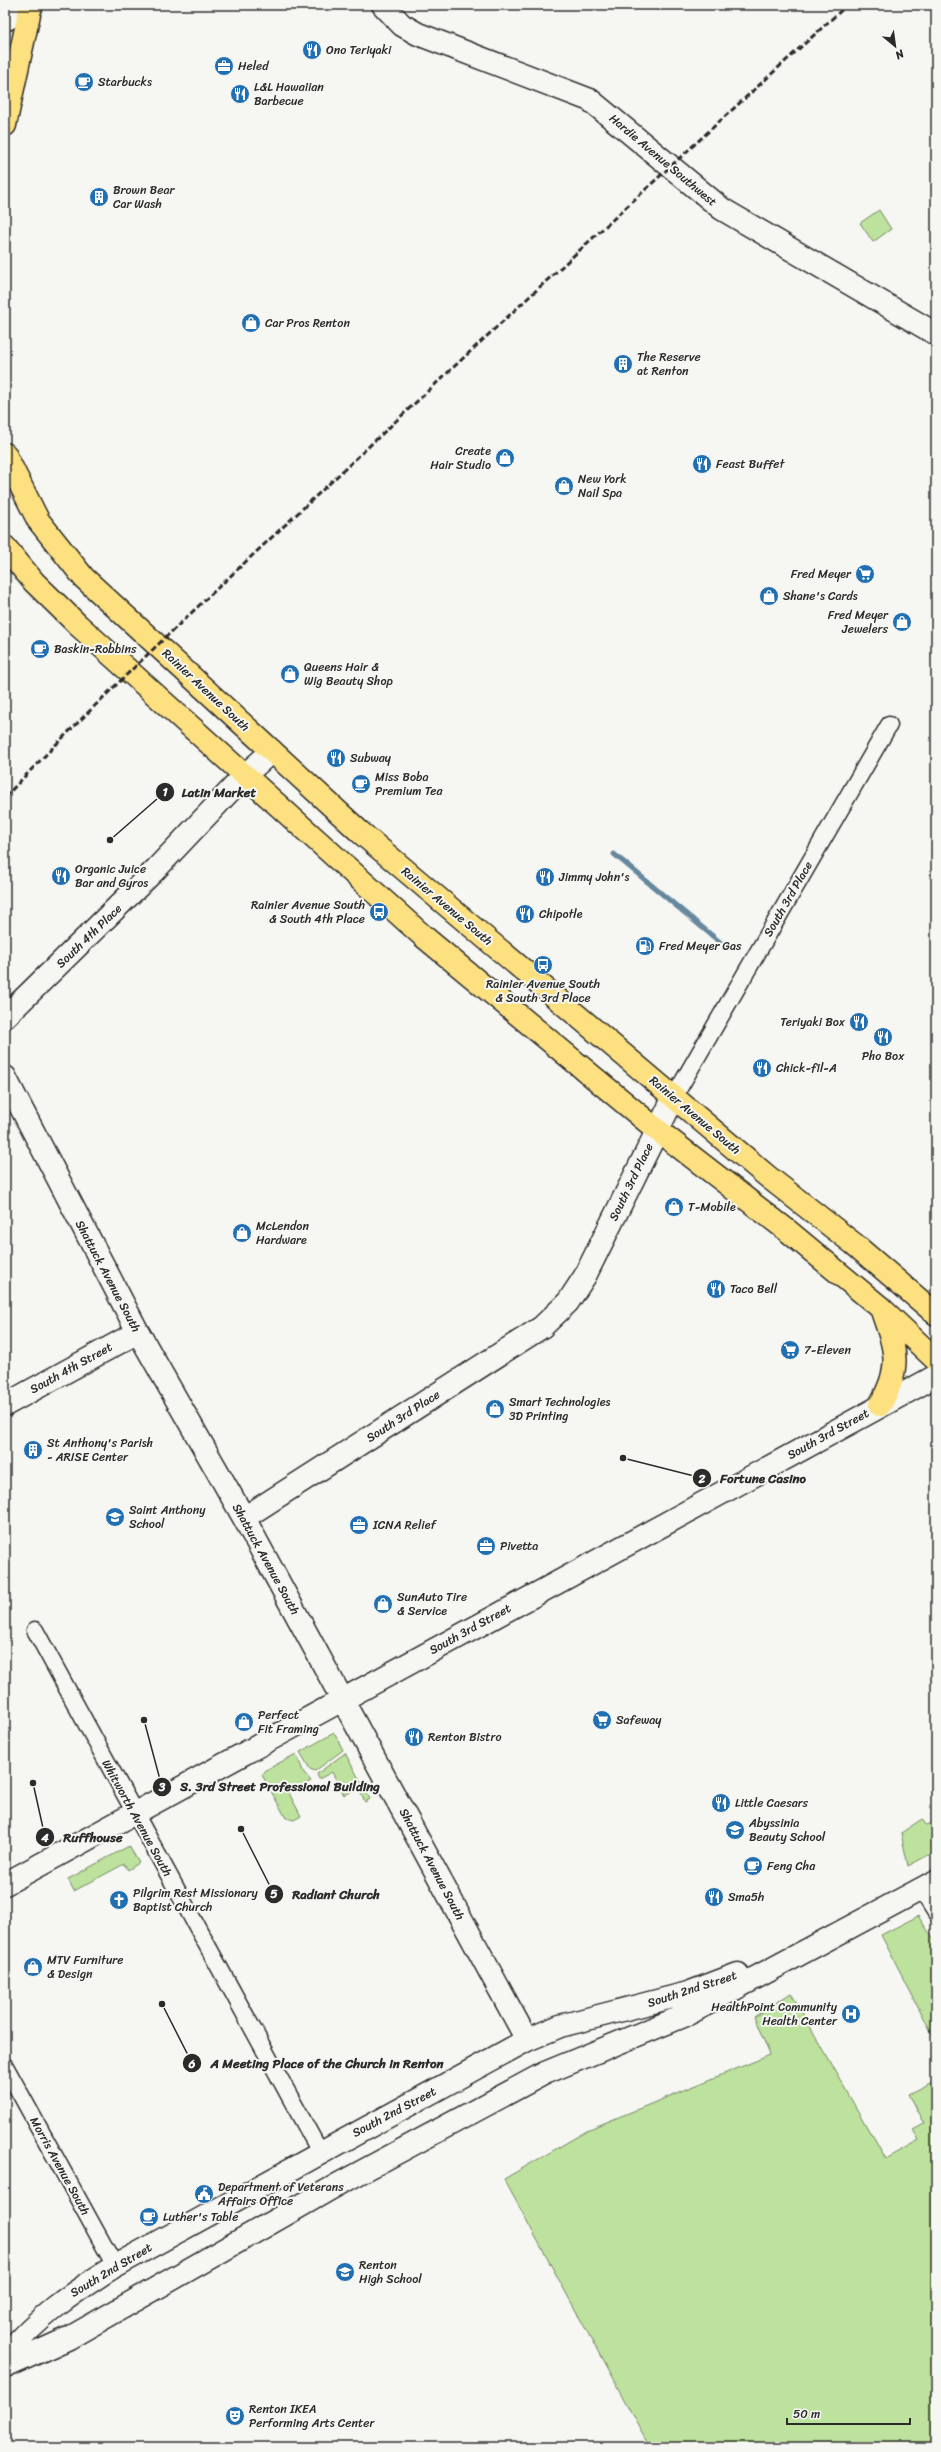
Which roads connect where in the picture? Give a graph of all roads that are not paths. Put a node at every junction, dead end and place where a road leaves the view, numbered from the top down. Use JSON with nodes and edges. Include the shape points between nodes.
{"nodes":[{"id":1,"x":31,"y":5,"type":"edge"},
{"id":2,"x":383,"y":5,"type":"edge"},
{"id":3,"x":5,"y":20,"type":"edge"},
{"id":4,"x":5,"y":125,"type":"edge"},
{"id":5,"x":936,"y":334,"type":"edge"},
{"id":6,"x":5,"y":454,"type":"edge"},
{"id":7,"x":5,"y":547,"type":"edge"},
{"id":8,"x":889,"y":725,"type":"dead end"},
{"id":9,"x":272,"y":751,"type":"junction"},
{"id":10,"x":244,"y":776,"type":"junction"},
{"id":11,"x":5,"y":1017,"type":"edge"},
{"id":12,"x":5,"y":1077,"type":"edge"},
{"id":13,"x":674,"y":1097,"type":"junction"},
{"id":14,"x":656,"y":1129,"type":"junction"},
{"id":15,"x":880,"y":1308,"type":"junction"},
{"id":16,"x":936,"y":1314,"type":"edge"},
{"id":17,"x":138,"y":1332,"type":"junction"},
{"id":18,"x":115,"y":1344,"type":"junction"},
{"id":19,"x":936,"y":1360,"type":"edge"},
{"id":20,"x":158,"y":1367,"type":"junction"},
{"id":21,"x":936,"y":1376,"type":"edge"},
{"id":22,"x":5,"y":1405,"type":"edge"},
{"id":23,"x":880,"y":1405,"type":"junction"},
{"id":24,"x":244,"y":1518,"type":"junction"},
{"id":25,"x":34,"y":1630,"type":"dead end"},
{"id":26,"x":343,"y":1699,"type":"junction"},
{"id":27,"x":134,"y":1813,"type":"junction"},
{"id":28,"x":5,"y":1884,"type":"edge"},
{"id":29,"x":928,"y":1885,"type":"edge"},
{"id":30,"x":936,"y":1913,"type":"edge"},
{"id":31,"x":822,"y":1942,"type":"junction"},
{"id":32,"x":528,"y":2040,"type":"junction"},
{"id":33,"x":5,"y":2066,"type":"edge"},
{"id":34,"x":320,"y":2152,"type":"junction"},
{"id":35,"x":114,"y":2266,"type":"junction"},
{"id":36,"x":5,"y":2356,"type":"edge"},
{"id":37,"x":5,"y":2367,"type":"edge"}],
"edges":[{"from":1,"to":3,"type":"main road"},
{"from":1,"to":4,"type":"main road"},
{"from":2,"to":5,"type":"main road","name":"Hardie Avenue Southwest","via":[[402,25],[418,34],[590,100],[722,209]]},
{"from":6,"to":9,"type":"main road","name":"Rainier Avenue South","via":[[38,520],[84,578]]},
{"from":7,"to":10,"type":"main road","via":[[34,582],[78,625]]},
{"from":8,"to":13,"type":"street","name":"South 3rd Place"},
{"from":9,"to":10,"type":"main road","name":"South 4th Place"},
{"from":9,"to":13,"type":"main road","name":"Rainier Avenue South","via":[[360,832]]},
{"from":10,"to":11,"type":"main road","name":"South 4th Place","via":[[156,870]]},
{"from":10,"to":14,"type":"main road","via":[[423,936]]},
{"from":12,"to":17,"type":"main road","name":"Shattuck Avenue South"},
{"from":13,"to":14,"type":"main road","name":"South 3rd Place"},
{"from":13,"to":16,"type":"main road","name":"Rainier Avenue South"},
{"from":14,"to":15,"type":"main road","via":[[788,1231]]},
{"from":14,"to":24,"type":"main road","name":"South 3rd Place","via":[[585,1276],[568,1302],[542,1327]]},
{"from":15,"to":19,"type":"main road"},
{"from":15,"to":23,"type":"main road","via":[[891,1337],[895,1359],[891,1386]]},
{"from":17,"to":18,"type":"main road","name":"South 4th Street"},
{"from":17,"to":20,"type":"main road","name":"Shattuck Avenue South"},
{"from":18,"to":20,"type":"main road","via":[[141,1355]]},
{"from":18,"to":22,"type":"main road","name":"South 4th Street"},
{"from":20,"to":24,"type":"main road","name":"Shattuck Avenue South"},
{"from":21,"to":23,"type":"main road","name":"South 3rd Street"},
{"from":23,"to":26,"type":"main road","name":"South 3rd Street"},
{"from":24,"to":26,"type":"main road","name":"Shattuck Avenue South"},
{"from":25,"to":27,"type":"street","name":"Whitworth Avenue South"},
{"from":26,"to":27,"type":"main road","name":"South 3rd Street"},
{"from":26,"to":32,"type":"main road","name":"Shattuck Avenue South"},
{"from":27,"to":28,"type":"main road","name":"South 3rd Street"},
{"from":27,"to":34,"type":"street","name":"Whitworth Avenue South"},
{"from":29,"to":30,"type":"street"},
{"from":29,"to":31,"type":"main road","name":"South 2nd Street"},
{"from":31,"to":32,"type":"main road","name":"South 2nd Street","via":[[688,1993],[560,2026]]},
{"from":31,"to":37,"type":"main road","name":"South 2nd Street","via":[[686,2015],[545,2073],[337,2185],[75,2334]]},
{"from":32,"to":34,"type":"main road","name":"South 2nd Street"},
{"from":33,"to":35,"type":"street","name":"Morris Avenue South"},
{"from":34,"to":35,"type":"main road","name":"South 2nd Street"},
{"from":35,"to":36,"type":"main road","name":"South 2nd Street","via":[[59,2303],[25,2331]]}]}
